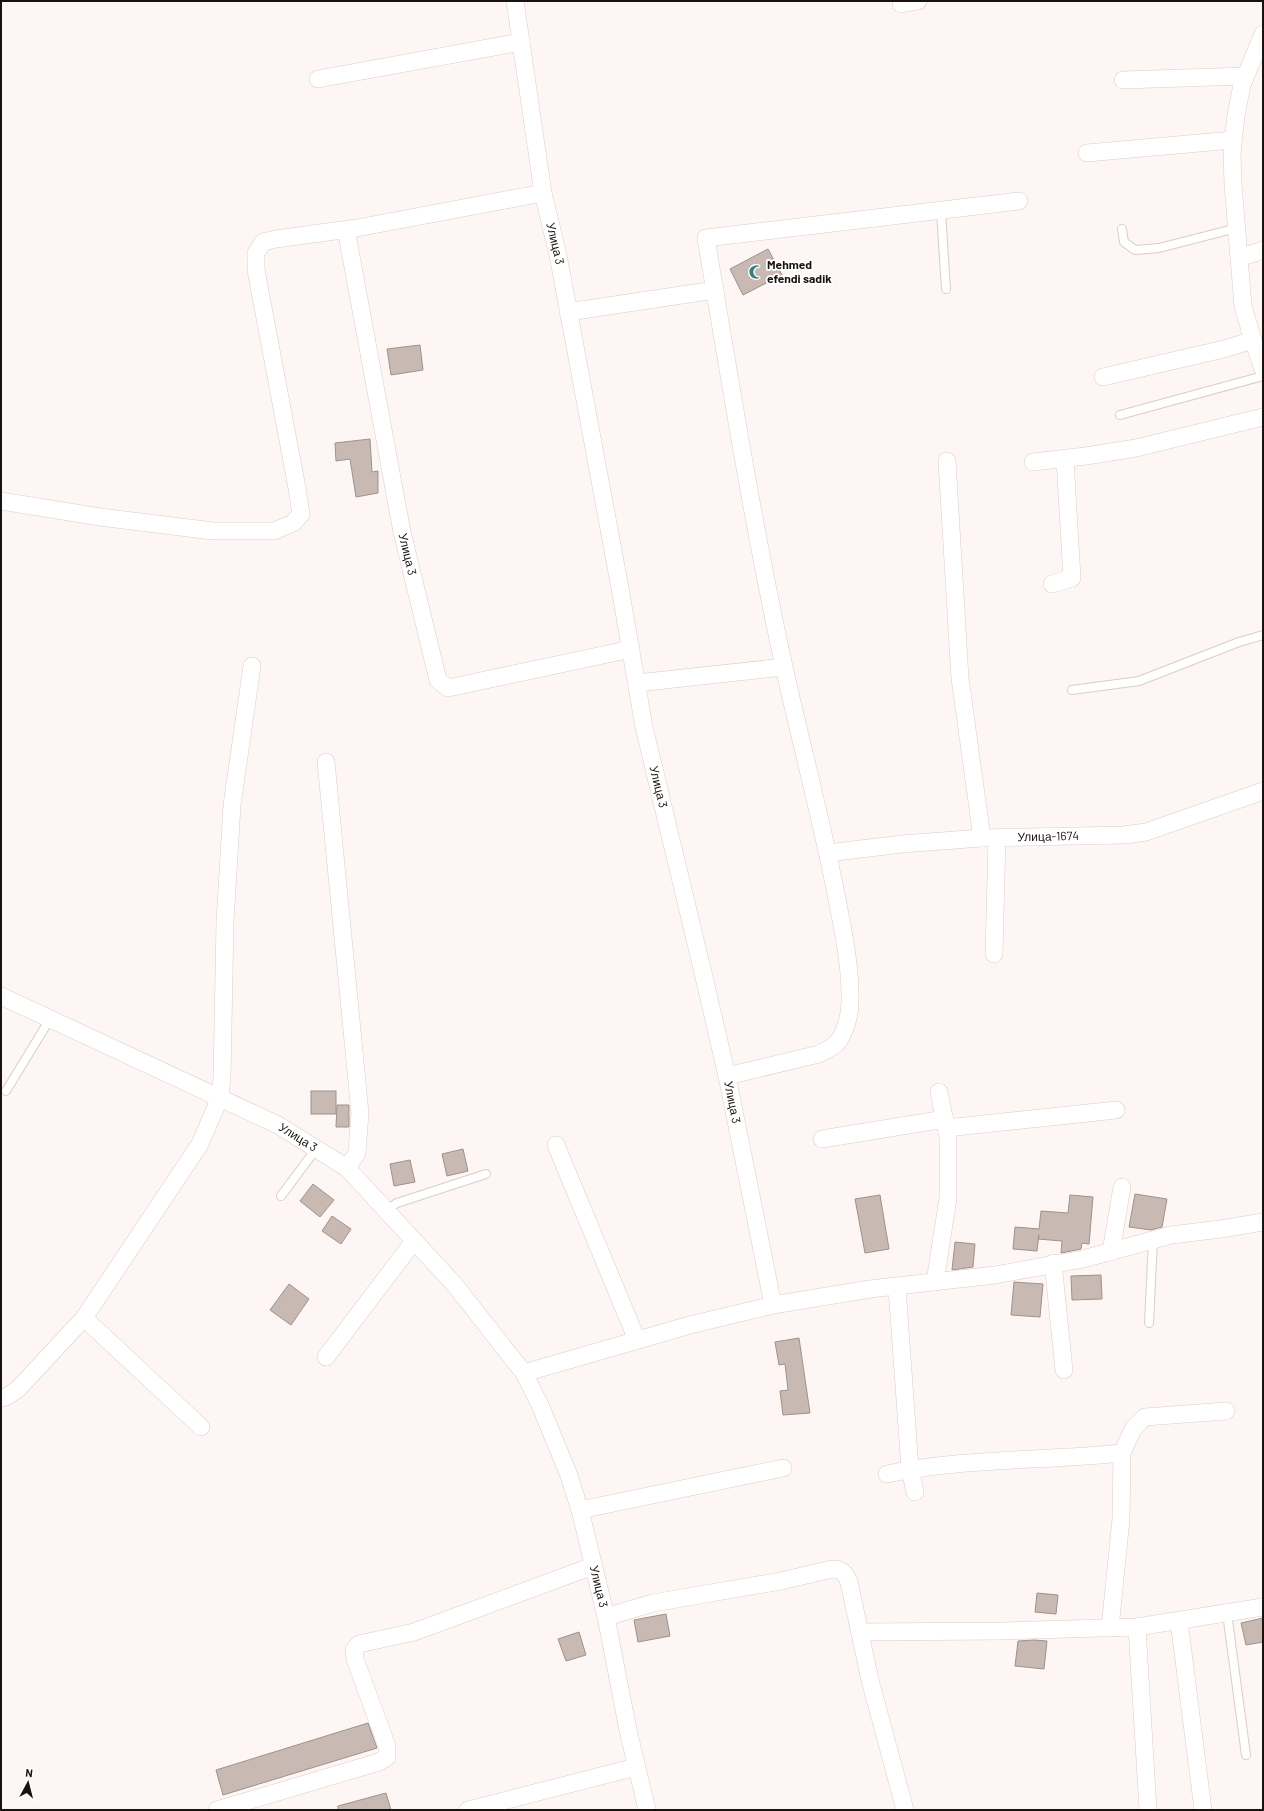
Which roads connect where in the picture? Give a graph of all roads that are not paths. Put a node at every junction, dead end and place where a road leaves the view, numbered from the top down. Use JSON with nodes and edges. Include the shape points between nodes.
{"nodes":[{"id":1,"x":515,"y":1,"type":"edge"},
{"id":2,"x":918,"y":1,"type":"edge"},
{"id":3,"x":900,"y":4,"type":"dead end"},
{"id":4,"x":1263,"y":34,"type":"edge"},
{"id":5,"x":521,"y":42,"type":"junction"},
{"id":6,"x":1245,"y":76,"type":"junction"},
{"id":7,"x":318,"y":78,"type":"dead end"},
{"id":8,"x":1123,"y":80,"type":"dead end"},
{"id":9,"x":1233,"y":140,"type":"junction"},
{"id":10,"x":1087,"y":153,"type":"dead end"},
{"id":11,"x":543,"y":193,"type":"junction"},
{"id":12,"x":1019,"y":202,"type":"dead end"},
{"id":13,"x":941,"y":211,"type":"junction"},
{"id":14,"x":1237,"y":228,"type":"junction"},
{"id":15,"x":346,"y":229,"type":"junction"},
{"id":16,"x":1122,"y":229,"type":"dead end"},
{"id":17,"x":1263,"y":250,"type":"edge"},
{"id":18,"x":1239,"y":258,"type":"junction"},
{"id":19,"x":946,"y":289,"type":"dead end"},
{"id":20,"x":715,"y":290,"type":"junction"},
{"id":21,"x":568,"y":312,"type":"junction"},
{"id":22,"x":1253,"y":340,"type":"junction"},
{"id":23,"x":1263,"y":369,"type":"edge"},
{"id":24,"x":1263,"y":376,"type":"edge"},
{"id":25,"x":1102,"y":377,"type":"dead end"},
{"id":26,"x":1120,"y":414,"type":"dead end"},
{"id":27,"x":1263,"y":417,"type":"edge"},
{"id":28,"x":1065,"y":458,"type":"junction"},
{"id":29,"x":947,"y":461,"type":"dead end"},
{"id":30,"x":1034,"y":462,"type":"dead end"},
{"id":31,"x":1,"y":501,"type":"edge"},
{"id":32,"x":1052,"y":584,"type":"dead end"},
{"id":33,"x":1263,"y":635,"type":"edge"},
{"id":34,"x":631,"y":649,"type":"junction"},
{"id":35,"x":252,"y":666,"type":"dead end"},
{"id":36,"x":784,"y":667,"type":"junction"},
{"id":37,"x":637,"y":683,"type":"junction"},
{"id":38,"x":1072,"y":690,"type":"dead end"},
{"id":39,"x":326,"y":762,"type":"dead end"},
{"id":40,"x":1263,"y":791,"type":"edge"},
{"id":41,"x":990,"y":838,"type":"junction"},
{"id":42,"x":828,"y":853,"type":"junction"},
{"id":43,"x":994,"y":954,"type":"dead end"},
{"id":44,"x":1,"y":996,"type":"edge"},
{"id":45,"x":50,"y":1019,"type":"junction"},
{"id":46,"x":726,"y":1076,"type":"junction"},
{"id":47,"x":6,"y":1091,"type":"dead end"},
{"id":48,"x":939,"y":1092,"type":"dead end"},
{"id":49,"x":220,"y":1097,"type":"junction"},
{"id":50,"x":1116,"y":1110,"type":"dead end"},
{"id":51,"x":945,"y":1124,"type":"junction"},
{"id":52,"x":822,"y":1139,"type":"dead end"},
{"id":53,"x":556,"y":1145,"type":"dead end"},
{"id":54,"x":316,"y":1149,"type":"junction"},
{"id":55,"x":347,"y":1168,"type":"junction"},
{"id":56,"x":486,"y":1174,"type":"dead end"},
{"id":57,"x":1122,"y":1187,"type":"dead end"},
{"id":58,"x":281,"y":1196,"type":"dead end"},
{"id":59,"x":386,"y":1210,"type":"junction"},
{"id":60,"x":1263,"y":1222,"type":"edge"},
{"id":61,"x":1153,"y":1240,"type":"junction"},
{"id":62,"x":414,"y":1241,"type":"junction"},
{"id":63,"x":1111,"y":1252,"type":"junction"},
{"id":64,"x":1053,"y":1263,"type":"junction"},
{"id":65,"x":935,"y":1282,"type":"junction"},
{"id":66,"x":897,"y":1287,"type":"junction"},
{"id":67,"x":773,"y":1304,"type":"junction"},
{"id":68,"x":84,"y":1318,"type":"junction"},
{"id":69,"x":1149,"y":1323,"type":"dead end"},
{"id":70,"x":637,"y":1340,"type":"junction"},
{"id":71,"x":326,"y":1357,"type":"dead end"},
{"id":72,"x":1064,"y":1370,"type":"dead end"},
{"id":73,"x":524,"y":1372,"type":"junction"},
{"id":74,"x":1,"y":1398,"type":"edge"},
{"id":75,"x":1226,"y":1411,"type":"dead end"},
{"id":76,"x":201,"y":1427,"type":"dead end"},
{"id":77,"x":1122,"y":1453,"type":"junction"},
{"id":78,"x":783,"y":1468,"type":"dead end"},
{"id":79,"x":910,"y":1469,"type":"junction"},
{"id":80,"x":887,"y":1474,"type":"dead end"},
{"id":81,"x":915,"y":1492,"type":"dead end"},
{"id":82,"x":580,"y":1510,"type":"junction"},
{"id":83,"x":593,"y":1566,"type":"junction"},
{"id":84,"x":1263,"y":1607,"type":"edge"},
{"id":85,"x":1227,"y":1613,"type":"junction"},
{"id":86,"x":606,"y":1617,"type":"junction"},
{"id":87,"x":1179,"y":1621,"type":"junction"},
{"id":88,"x":1110,"y":1628,"type":"junction"},
{"id":89,"x":1137,"y":1628,"type":"junction"},
{"id":90,"x":860,"y":1632,"type":"junction"},
{"id":91,"x":1246,"y":1755,"type":"dead end"},
{"id":92,"x":636,"y":1767,"type":"junction"},
{"id":93,"x":217,"y":1810,"type":"edge"},
{"id":94,"x":468,"y":1810,"type":"edge"},
{"id":95,"x":647,"y":1810,"type":"edge"},
{"id":96,"x":905,"y":1810,"type":"edge"},
{"id":97,"x":1148,"y":1810,"type":"edge"},
{"id":98,"x":1203,"y":1810,"type":"edge"}],
"edges":[{"from":1,"to":5,"type":"street","name":"Улица 3"},
{"from":2,"to":3,"type":"street"},
{"from":4,"to":6,"type":"street"},
{"from":5,"to":7,"type":"street"},
{"from":5,"to":11,"type":"street","name":"Улица 3"},
{"from":6,"to":8,"type":"street"},
{"from":6,"to":9,"type":"street"},
{"from":9,"to":10,"type":"street"},
{"from":9,"to":14,"type":"street"},
{"from":11,"to":15,"type":"street"},
{"from":11,"to":21,"type":"street","name":"Улица 3"},
{"from":12,"to":13,"type":"street"},
{"from":13,"to":19,"type":"lane"},
{"from":13,"to":20,"type":"street","via":[[706,238]]},
{"from":14,"to":16,"type":"lane","via":[[1160,248],[1136,250],[1124,242]]},
{"from":14,"to":18,"type":"street"},
{"from":15,"to":31,"type":"street","via":[[262,242],[256,253],[256,270],[301,514],[293,523],[274,531],[214,530]]},
{"from":15,"to":34,"type":"street","name":"Улица 3","via":[[402,532],[438,680],[448,688]]},
{"from":17,"to":18,"type":"street"},
{"from":18,"to":22,"type":"street","via":[[1244,306]]},
{"from":20,"to":21,"type":"street"},
{"from":20,"to":36,"type":"street","via":[[737,422]]},
{"from":21,"to":34,"type":"street","name":"Улица 3"},
{"from":22,"to":23,"type":"street"},
{"from":22,"to":25,"type":"street"},
{"from":24,"to":26,"type":"lane"},
{"from":27,"to":28,"type":"street","via":[[1136,448]]},
{"from":28,"to":30,"type":"street"},
{"from":28,"to":32,"type":"street","via":[[1072,578]]},
{"from":29,"to":41,"type":"street","via":[[960,671]]},
{"from":33,"to":38,"type":"lane","via":[[1140,681]]},
{"from":34,"to":37,"type":"street","name":"Улица 3"},
{"from":35,"to":49,"type":"street","via":[[232,805],[225,922]]},
{"from":36,"to":37,"type":"street"},
{"from":36,"to":42,"type":"street"},
{"from":37,"to":46,"type":"street","name":"Улица 3","via":[[644,727]]},
{"from":39,"to":55,"type":"street","via":[[360,1113],[357,1153]]},
{"from":40,"to":41,"type":"street","name":"Улица-1674","via":[[1146,832],[1124,835]]},
{"from":41,"to":42,"type":"street","name":"Улица-1674","via":[[902,844]]},
{"from":41,"to":43,"type":"street"},
{"from":42,"to":46,"type":"street","via":[[849,972],[850,1006],[837,1043],[819,1054]]},
{"from":44,"to":45,"type":"street","name":"Улица 3"},
{"from":45,"to":47,"type":"lane"},
{"from":45,"to":49,"type":"street","name":"Улица 3"},
{"from":46,"to":67,"type":"street","name":"Улица 3"},
{"from":48,"to":51,"type":"street"},
{"from":49,"to":54,"type":"street","name":"Улица 3","via":[[278,1125]]},
{"from":49,"to":68,"type":"street","via":[[200,1144]]},
{"from":50,"to":51,"type":"street"},
{"from":51,"to":52,"type":"street"},
{"from":51,"to":65,"type":"street","via":[[948,1137],[948,1198]]},
{"from":53,"to":70,"type":"street"},
{"from":54,"to":55,"type":"street","name":"Улица 3"},
{"from":54,"to":58,"type":"lane"},
{"from":55,"to":59,"type":"street","name":"Улица 3"},
{"from":56,"to":59,"type":"lane","via":[[397,1203]]},
{"from":57,"to":63,"type":"street"},
{"from":59,"to":62,"type":"street","name":"Улица 3"},
{"from":60,"to":61,"type":"street","via":[[1221,1230],[1171,1235]]},
{"from":61,"to":63,"type":"street"},
{"from":61,"to":69,"type":"lane"},
{"from":62,"to":71,"type":"street"},
{"from":62,"to":73,"type":"street","name":"Улица 3","via":[[454,1284]]},
{"from":63,"to":64,"type":"street"},
{"from":64,"to":65,"type":"street"},
{"from":64,"to":72,"type":"street"},
{"from":65,"to":66,"type":"street"},
{"from":66,"to":67,"type":"street"},
{"from":66,"to":79,"type":"street"},
{"from":67,"to":70,"type":"street"},
{"from":68,"to":74,"type":"street","via":[[18,1389]]},
{"from":68,"to":76,"type":"street"},
{"from":70,"to":73,"type":"street"},
{"from":73,"to":82,"type":"street","name":"Улица 3","via":[[559,1449]]},
{"from":75,"to":77,"type":"street","via":[[1146,1417],[1133,1429]]},
{"from":77,"to":79,"type":"street"},
{"from":77,"to":88,"type":"street","via":[[1121,1519]]},
{"from":78,"to":82,"type":"street"},
{"from":79,"to":80,"type":"street"},
{"from":79,"to":81,"type":"street"},
{"from":82,"to":83,"type":"street","name":"Улица 3"},
{"from":83,"to":86,"type":"street","name":"Улица 3"},
{"from":83,"to":93,"type":"street","via":[[414,1632],[359,1644],[354,1650],[355,1659],[387,1746],[386,1757],[379,1762]]},
{"from":84,"to":85,"type":"street"},
{"from":85,"to":87,"type":"street"},
{"from":85,"to":91,"type":"lane"},
{"from":86,"to":90,"type":"street","via":[[653,1603],[839,1569],[844,1572],[849,1582]]},
{"from":86,"to":92,"type":"street","name":"Улица 3"},
{"from":87,"to":89,"type":"street"},
{"from":87,"to":98,"type":"street"},
{"from":88,"to":89,"type":"street"},
{"from":88,"to":90,"type":"street"},
{"from":89,"to":97,"type":"street"},
{"from":90,"to":96,"type":"street","via":[[870,1680]]},
{"from":92,"to":94,"type":"street"},
{"from":92,"to":95,"type":"street","name":"Улица 3"}]}
